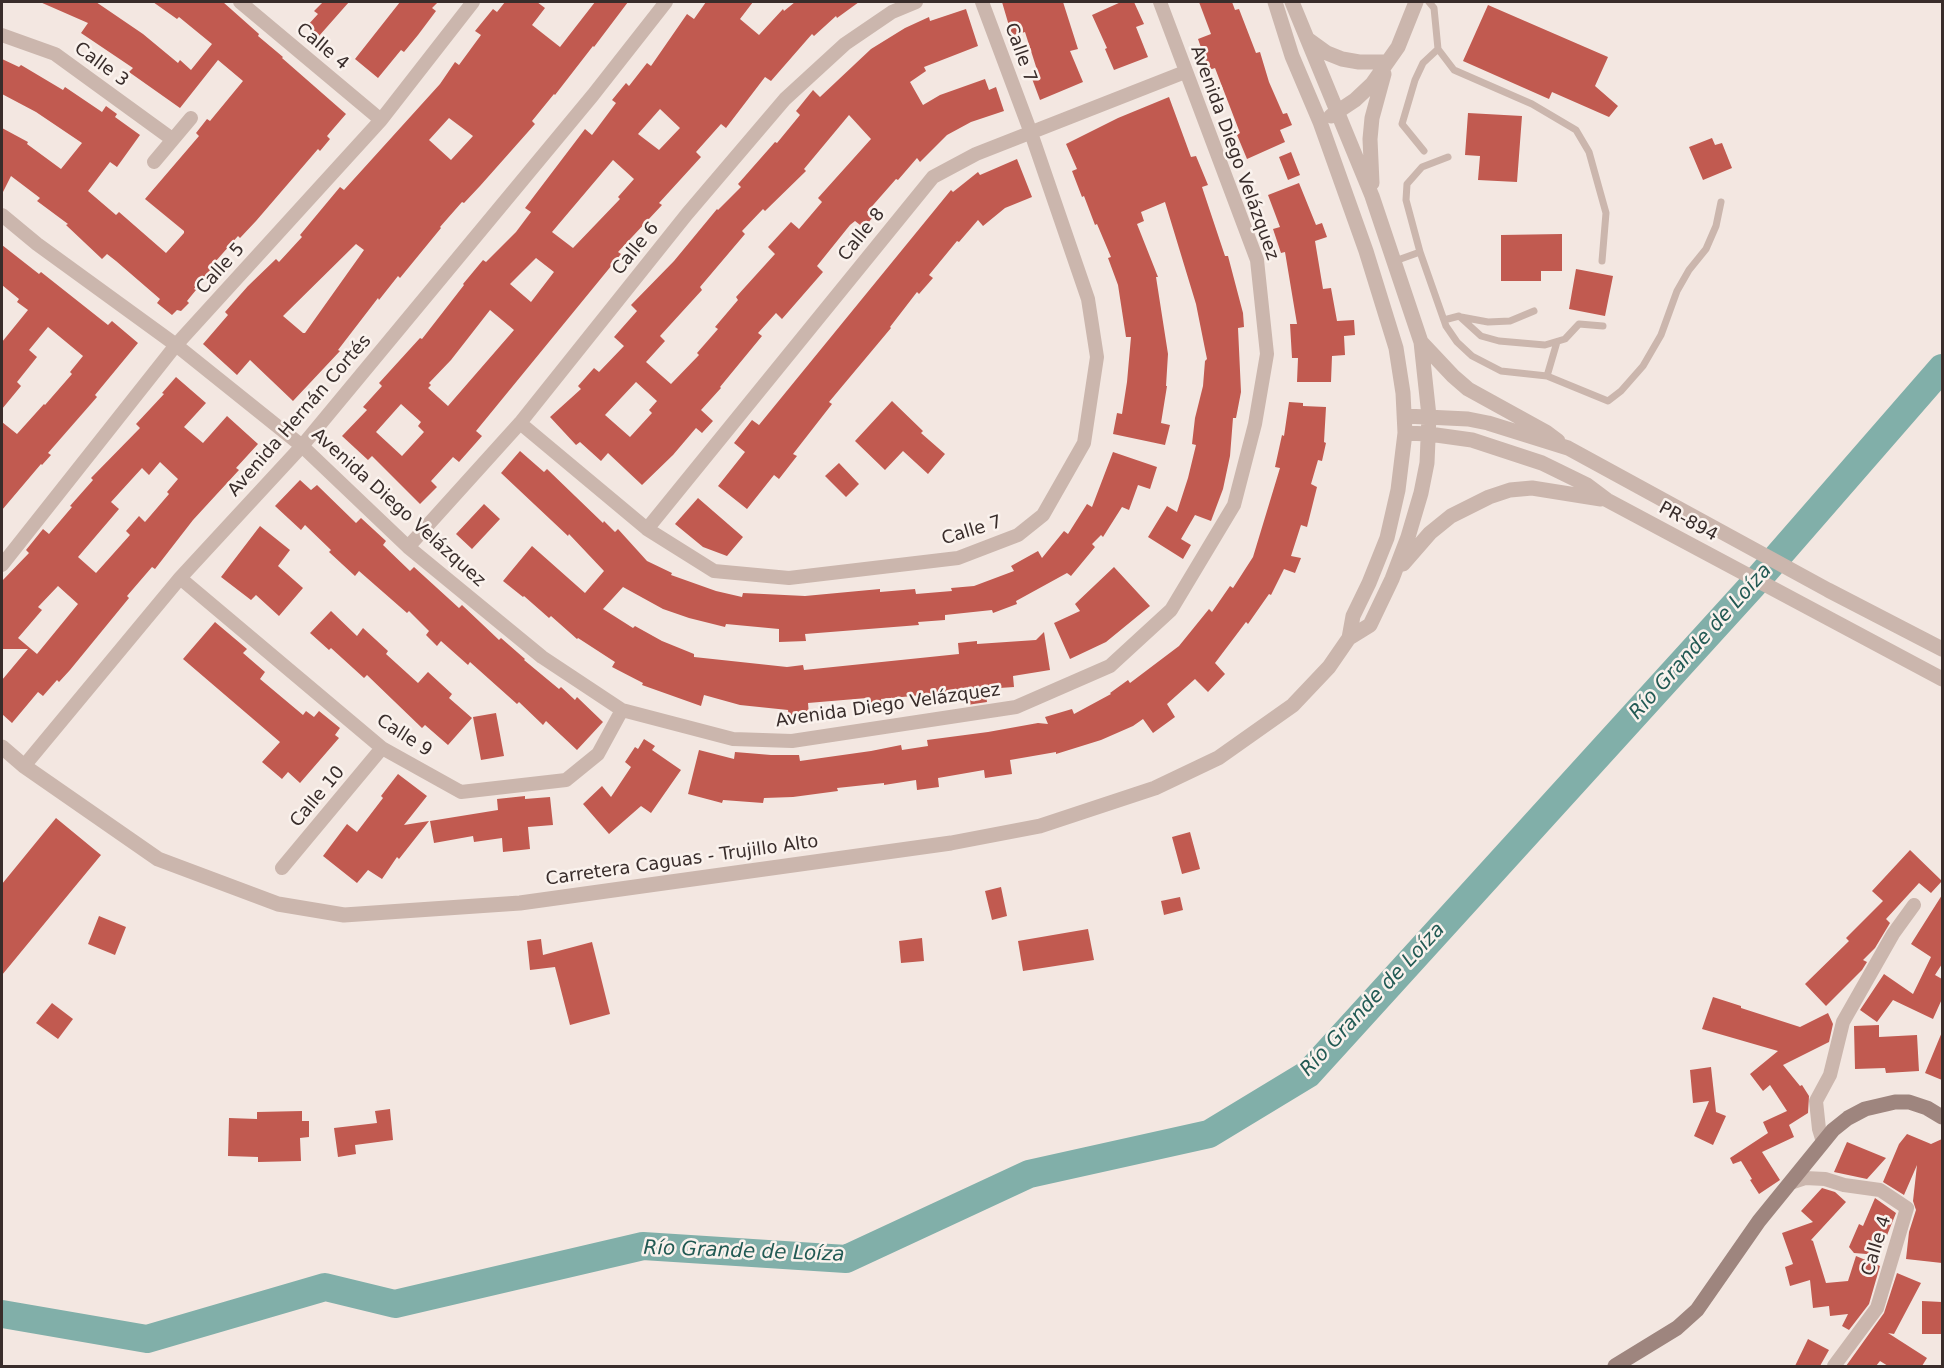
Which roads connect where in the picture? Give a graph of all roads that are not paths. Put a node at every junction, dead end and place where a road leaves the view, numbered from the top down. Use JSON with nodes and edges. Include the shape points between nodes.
{"nodes":[{"id":1,"x":473,"y":2,"type":"edge"},
{"id":2,"x":666,"y":2,"type":"edge"},
{"id":3,"x":916,"y":2,"type":"edge"},
{"id":4,"x":982,"y":2,"type":"edge"},
{"id":5,"x":1160,"y":2,"type":"edge"},
{"id":6,"x":1275,"y":2,"type":"edge"},
{"id":7,"x":1292,"y":2,"type":"edge"},
{"id":8,"x":1416,"y":2,"type":"edge"},
{"id":9,"x":1429,"y":2,"type":"edge"},
{"id":10,"x":246,"y":3,"type":"edge"},
{"id":11,"x":2,"y":35,"type":"edge"},
{"id":12,"x":1309,"y":40,"type":"junction"},
{"id":13,"x":1438,"y":49,"type":"junction"},
{"id":14,"x":1386,"y":62,"type":"junction"},
{"id":15,"x":1185,"y":72,"type":"junction"},
{"id":16,"x":1339,"y":112,"type":"junction"},
{"id":17,"x":191,"y":118,"type":"dead end"},
{"id":18,"x":381,"y":120,"type":"junction"},
{"id":19,"x":1320,"y":122,"type":"junction"},
{"id":20,"x":1031,"y":133,"type":"junction"},
{"id":21,"x":172,"y":139,"type":"junction"},
{"id":22,"x":1424,"y":151,"type":"dead end"},
{"id":23,"x":1448,"y":157,"type":"dead end"},
{"id":24,"x":154,"y":162,"type":"dead end"},
{"id":25,"x":1372,"y":196,"type":"junction"},
{"id":26,"x":1721,"y":202,"type":"dead end"},
{"id":27,"x":2,"y":215,"type":"edge"},
{"id":28,"x":1420,"y":252,"type":"junction"},
{"id":29,"x":1395,"y":261,"type":"junction"},
{"id":30,"x":1602,"y":261,"type":"dead end"},
{"id":31,"x":1534,"y":311,"type":"dead end"},
{"id":32,"x":1459,"y":316,"type":"junction"},
{"id":33,"x":1444,"y":320,"type":"junction"},
{"id":34,"x":1603,"y":326,"type":"dead end"},
{"id":35,"x":1421,"y":342,"type":"junction"},
{"id":36,"x":1557,"y":342,"type":"junction"},
{"id":37,"x":176,"y":345,"type":"junction"},
{"id":38,"x":1547,"y":376,"type":"junction"},
{"id":39,"x":1405,"y":416,"type":"junction"},
{"id":40,"x":1429,"y":416,"type":"junction"},
{"id":41,"x":520,"y":423,"type":"junction"},
{"id":42,"x":1405,"y":434,"type":"junction"},
{"id":43,"x":1430,"y":434,"type":"junction"},
{"id":44,"x":302,"y":446,"type":"junction"},
{"id":45,"x":1568,"y":448,"type":"junction"},
{"id":46,"x":1607,"y":500,"type":"junction"},
{"id":47,"x":648,"y":529,"type":"junction"},
{"id":48,"x":408,"y":547,"type":"junction"},
{"id":49,"x":2,"y":565,"type":"edge"},
{"id":50,"x":180,"y":579,"type":"junction"},
{"id":51,"x":1392,"y":579,"type":"junction"},
{"id":52,"x":1349,"y":638,"type":"junction"},
{"id":53,"x":1942,"y":649,"type":"edge"},
{"id":54,"x":1942,"y":679,"type":"edge"},
{"id":55,"x":622,"y":710,"type":"junction"},
{"id":56,"x":2,"y":747,"type":"edge"},
{"id":57,"x":382,"y":748,"type":"junction"},
{"id":58,"x":24,"y":766,"type":"junction"},
{"id":59,"x":282,"y":868,"type":"dead end"},
{"id":60,"x":1914,"y":905,"type":"dead end"},
{"id":61,"x":1942,"y":1117,"type":"edge"},
{"id":62,"x":1823,"y":1142,"type":"junction"},
{"id":63,"x":1790,"y":1183,"type":"junction"},
{"id":64,"x":1615,"y":1366,"type":"edge"},
{"id":65,"x":1833,"y":1366,"type":"edge"}],
"edges":[{"from":1,"to":18,"type":"street","name":"Calle 5"},
{"from":2,"to":44,"type":"street","name":"Avenida Hernán Cortés"},
{"from":3,"to":41,"type":"street","name":"Calle 6","via":[[892,12],[845,44],[785,99],[687,214]]},
{"from":4,"to":20,"type":"street","name":"Calle 7"},
{"from":5,"to":15,"type":"street","name":"Avenida Diego Velázquez"},
{"from":6,"to":19,"type":"street","name":"Carretera Caguas - Trujillo Alto","via":[[1292,56]]},
{"from":7,"to":12,"type":"street","name":"Carretera Caguas - Trujillo Alto"},
{"from":8,"to":14,"type":"street","via":[[1398,47]]},
{"from":9,"to":13,"type":"lane","via":[[1434,8]]},
{"from":10,"to":18,"type":"street","name":"Calle 4"},
{"from":11,"to":21,"type":"street","name":"Calle 3","via":[[55,54]]},
{"from":12,"to":14,"type":"street","via":[[1342,59]]},
{"from":12,"to":16,"type":"street","name":"Carretera Caguas - Trujillo Alto"},
{"from":13,"to":22,"type":"lane","via":[[1423,63],[1402,124]]},
{"from":13,"to":30,"type":"lane","via":[[1454,70],[1532,104],[1576,130],[1589,152],[1605,213]]},
{"from":14,"to":16,"type":"street","via":[[1372,84]]},
{"from":14,"to":25,"type":"street","via":[[1372,118]]},
{"from":15,"to":20,"type":"street","name":"Calle 8"},
{"from":15,"to":55,"type":"street","name":"Avenida Diego Velázquez","via":[[1257,260],[1267,354],[1255,424],[1234,505],[1171,610],[1110,666],[1016,707],[792,741],[733,739]]},
{"from":16,"to":19,"type":"street"},
{"from":16,"to":25,"type":"street","name":"Carretera Caguas - Trujillo Alto"},
{"from":17,"to":21,"type":"street"},
{"from":18,"to":37,"type":"street","name":"Calle 5"},
{"from":19,"to":39,"type":"street","name":"Carretera Caguas - Trujillo Alto","via":[[1396,348]]},
{"from":20,"to":47,"type":"street","name":"Calle 8","via":[[976,154],[933,177]]},
{"from":20,"to":47,"type":"street","name":"Calle 7","via":[[1088,299],[1097,357],[1084,442],[1043,515],[1018,535],[957,558],[789,578],[714,571]]},
{"from":21,"to":24,"type":"street"},
{"from":23,"to":28,"type":"lane","via":[[1422,166],[1407,184],[1406,200]]},
{"from":25,"to":29,"type":"street","name":"Carretera Caguas - Trujillo Alto"},
{"from":26,"to":38,"type":"lane","via":[[1713,234],[1677,291],[1661,335],[1643,366],[1621,391],[1608,401]]},
{"from":27,"to":37,"type":"street","name":"Avenida Diego Velázquez"},
{"from":28,"to":29,"type":"lane"},
{"from":28,"to":33,"type":"lane"},
{"from":29,"to":35,"type":"street","name":"Carretera Caguas - Trujillo Alto"},
{"from":31,"to":32,"type":"lane","via":[[1510,321],[1488,322]]},
{"from":32,"to":33,"type":"lane"},
{"from":32,"to":36,"type":"lane","via":[[1482,336],[1499,341],[1545,345]]},
{"from":33,"to":38,"type":"lane","via":[[1456,342],[1472,356],[1501,371]]},
{"from":34,"to":36,"type":"lane","via":[[1579,324]]},
{"from":35,"to":40,"type":"street","name":"Carretera Caguas - Trujillo Alto"},
{"from":35,"to":45,"type":"street","via":[[1468,389]]},
{"from":36,"to":38,"type":"lane"},
{"from":37,"to":44,"type":"street","name":"Avenida Diego Velázquez"},
{"from":37,"to":49,"type":"street","name":"Calle 5"},
{"from":39,"to":40,"type":"street","name":"PR-894","number":"PR-894"},
{"from":39,"to":42,"type":"street","name":"Carretera Caguas - Trujillo Alto"},
{"from":40,"to":43,"type":"street","name":"Carretera Caguas - Trujillo Alto"},
{"from":40,"to":45,"type":"street","name":"PR-894","number":"PR-894","via":[[1488,423]]},
{"from":41,"to":47,"type":"street","name":"Calle 7"},
{"from":41,"to":48,"type":"street","name":"Calle 6"},
{"from":42,"to":43,"type":"street","name":"PR-894","number":"PR-894"},
{"from":42,"to":52,"type":"street","name":"Carretera Caguas - Trujillo Alto","via":[[1387,538],[1353,616]]},
{"from":43,"to":46,"type":"street","name":"PR-894","number":"PR-894","via":[[1472,440],[1521,455],[1587,485]]},
{"from":43,"to":51,"type":"street","name":"Carretera Caguas - Trujillo Alto","via":[[1421,493]]},
{"from":44,"to":48,"type":"street","name":"Avenida Diego Velázquez"},
{"from":44,"to":50,"type":"street","name":"Avenida Hernán Cortés"},
{"from":45,"to":53,"type":"street","name":"PR-894","number":"PR-894"},
{"from":46,"to":51,"type":"street","via":[[1532,488],[1489,497],[1451,516],[1430,533]]},
{"from":46,"to":54,"type":"street","name":"PR-894","number":"PR-894"},
{"from":48,"to":55,"type":"street","name":"Avenida Diego Velázquez","via":[[542,657]]},
{"from":50,"to":57,"type":"street","name":"Calle 9"},
{"from":50,"to":58,"type":"street","name":"Avenida Hernán Cortés"},
{"from":51,"to":52,"type":"street","name":"Carretera Caguas - Trujillo Alto","via":[[1370,625]]},
{"from":52,"to":58,"type":"street","name":"Carretera Caguas - Trujillo Alto","via":[[1329,667],[1293,705],[1218,758],[1155,788],[1040,826],[951,843],[520,903],[344,915],[278,904],[158,859]]},
{"from":55,"to":57,"type":"street","name":"Calle 9","via":[[598,754],[566,780],[461,792]]},
{"from":56,"to":58,"type":"street","name":"Carretera Caguas - Trujillo Alto"},
{"from":57,"to":59,"type":"street","name":"Calle 10"},
{"from":60,"to":62,"type":"street","via":[[1843,1022],[1830,1075],[1816,1101]]},
{"from":61,"to":62,"type":"main road","via":[[1909,1102],[1895,1102],[1864,1109],[1833,1130]]},
{"from":62,"to":63,"type":"main road"},
{"from":63,"to":64,"type":"main road","via":[[1697,1310],[1677,1328]]},
{"from":63,"to":65,"type":"street","name":"Calle 4","via":[[1805,1178],[1825,1179],[1880,1190],[1907,1208],[1877,1308]]}]}
